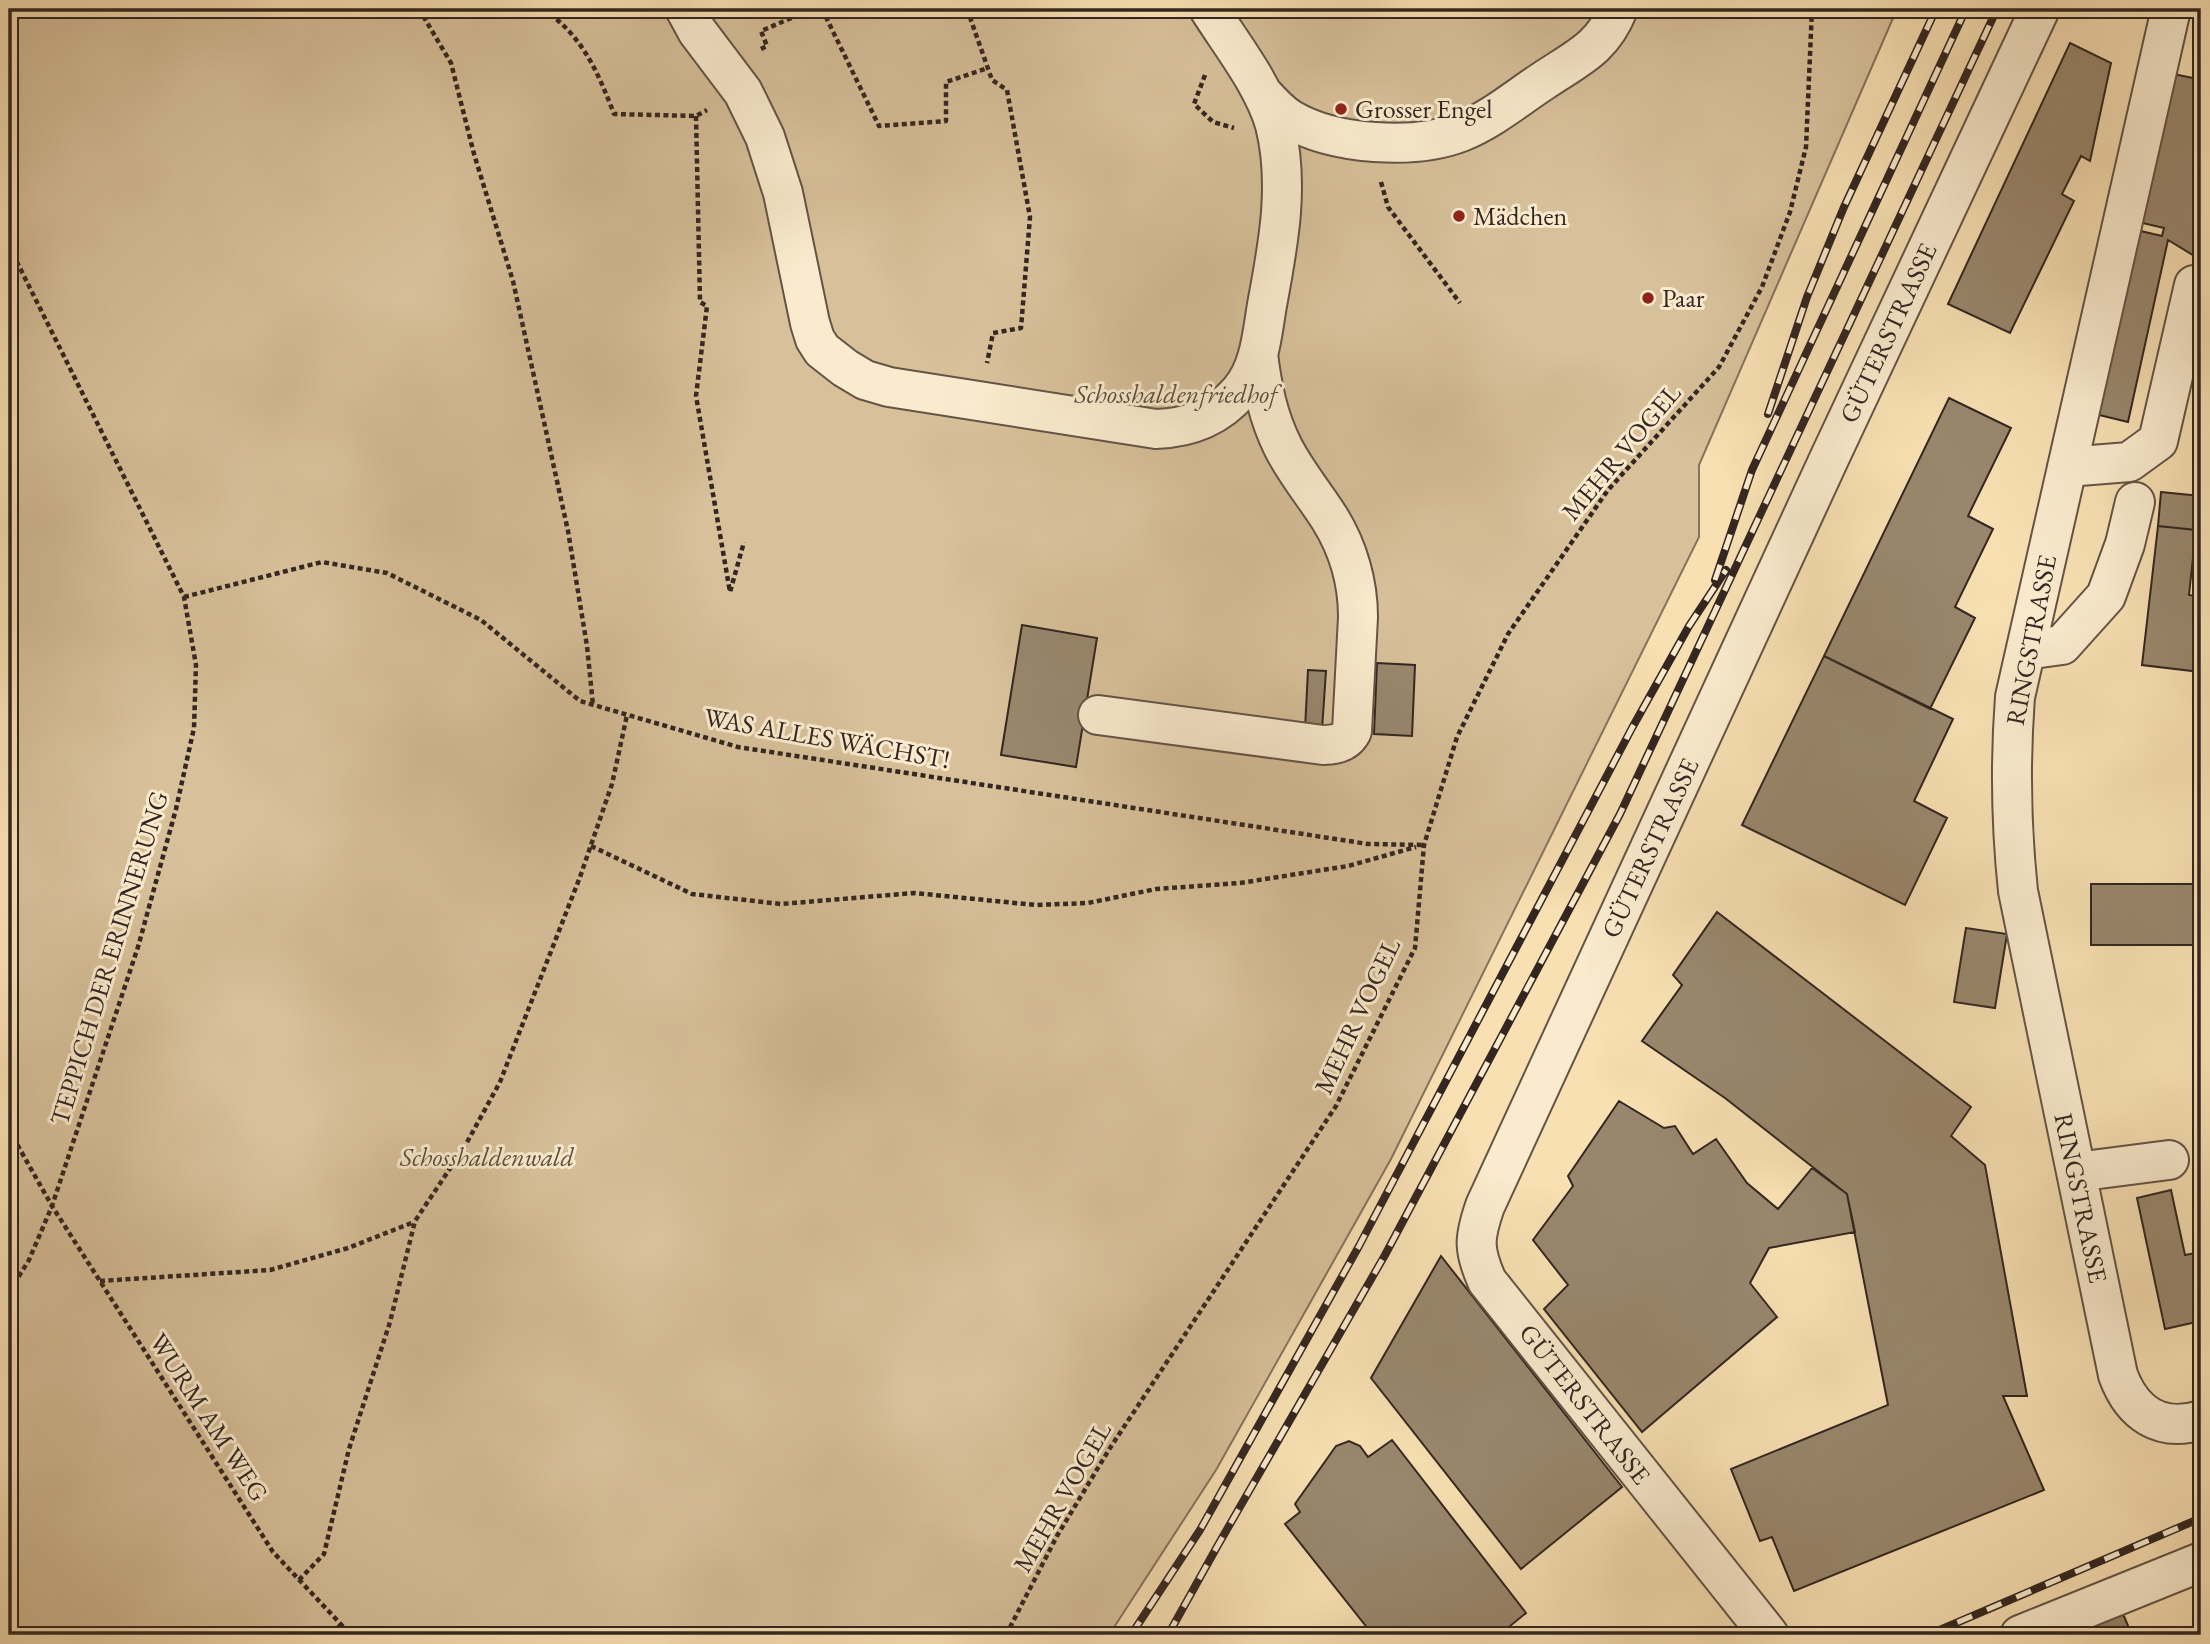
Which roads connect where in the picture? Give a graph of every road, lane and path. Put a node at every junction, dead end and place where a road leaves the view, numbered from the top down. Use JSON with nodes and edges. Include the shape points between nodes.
{"nodes":[{"id":1,"x":419,"y":9,"type":"edge"},
{"id":2,"x":543,"y":9,"type":"edge"},
{"id":3,"x":685,"y":9,"type":"edge"},
{"id":4,"x":812,"y":9,"type":"edge"},
{"id":5,"x":822,"y":9,"type":"edge"},
{"id":6,"x":967,"y":9,"type":"edge"},
{"id":7,"x":1209,"y":9,"type":"edge"},
{"id":8,"x":1618,"y":9,"type":"edge"},
{"id":9,"x":1812,"y":9,"type":"edge"},
{"id":10,"x":2040,"y":9,"type":"edge"},
{"id":11,"x":2171,"y":9,"type":"edge"},
{"id":12,"x":988,"y":68,"type":"junction"},
{"id":13,"x":732,"y":78,"type":"junction"},
{"id":14,"x":1263,"y":93,"type":"junction"},
{"id":15,"x":1194,"y":104,"type":"dead end"},
{"id":16,"x":696,"y":116,"type":"junction"},
{"id":17,"x":1242,"y":127,"type":"dead end"},
{"id":18,"x":1380,"y":143,"type":"junction"},
{"id":19,"x":9,"y":246,"type":"edge"},
{"id":20,"x":2194,"y":285,"type":"dead end"},
{"id":21,"x":1460,"y":303,"type":"dead end"},
{"id":22,"x":1258,"y":354,"type":"junction"},
{"id":23,"x":979,"y":402,"type":"junction"},
{"id":24,"x":2067,"y":467,"type":"junction"},
{"id":25,"x":2135,"y":502,"type":"dead end"},
{"id":26,"x":744,"y":542,"type":"dead end"},
{"id":27,"x":184,"y":597,"type":"junction"},
{"id":28,"x":2026,"y":650,"type":"junction"},
{"id":29,"x":593,"y":705,"type":"junction"},
{"id":30,"x":627,"y":715,"type":"junction"},
{"id":31,"x":1098,"y":715,"type":"dead end"},
{"id":32,"x":1424,"y":845,"type":"junction"},
{"id":33,"x":591,"y":846,"type":"junction"},
{"id":34,"x":9,"y":1130,"type":"edge"},
{"id":35,"x":2169,"y":1160,"type":"dead end"},
{"id":36,"x":2076,"y":1172,"type":"junction"},
{"id":37,"x":52,"y":1206,"type":"junction"},
{"id":38,"x":415,"y":1221,"type":"junction"},
{"id":39,"x":100,"y":1281,"type":"junction"},
{"id":40,"x":9,"y":1292,"type":"edge"},
{"id":41,"x":2201,"y":1420,"type":"edge"},
{"id":42,"x":2201,"y":1562,"type":"edge"},
{"id":43,"x":299,"y":1580,"type":"junction"},
{"id":44,"x":341,"y":1624,"type":"junction"},
{"id":45,"x":332,"y":1635,"type":"edge"},
{"id":46,"x":351,"y":1635,"type":"edge"},
{"id":47,"x":1006,"y":1635,"type":"edge"},
{"id":48,"x":1769,"y":1635,"type":"edge"},
{"id":49,"x":2020,"y":1635,"type":"edge"}],
"edges":[{"from":1,"to":29,"type":"path","via":[[452,63],[513,281],[568,531]]},
{"from":2,"to":16,"type":"path","via":[[581,44],[614,114]]},
{"from":3,"to":13,"type":"street"},
{"from":4,"to":13,"type":"path","via":[[761,31],[767,46]]},
{"from":5,"to":12,"type":"path","via":[[879,126],[946,121],[946,82]]},
{"from":6,"to":12,"type":"path"},
{"from":7,"to":14,"type":"street"},
{"from":8,"to":18,"type":"street","via":[[1605,35],[1589,52],[1476,125],[1432,140]]},
{"from":9,"to":32,"type":"path","name":"MEHR VOGEL","via":[[1806,147],[1790,212],[1762,288],[1719,367],[1608,490],[1508,634],[1457,737]]},
{"from":10,"to":48,"type":"street","name":"GÜTERSTRASSE","via":[[1476,1233],[1478,1260],[1487,1281]]},
{"from":11,"to":24,"type":"street","name":"RINGSTRASSE"},
{"from":12,"to":23,"type":"path","via":[[992,80],[1007,90],[1030,217],[1021,328],[993,333]]},
{"from":13,"to":16,"type":"path"},
{"from":13,"to":23,"type":"street","via":[[775,165],[810,323],[822,350],[865,380]]},
{"from":14,"to":18,"type":"street","via":[[1277,110],[1307,127]]},
{"from":14,"to":22,"type":"street","via":[[1275,126],[1281,207]]},
{"from":15,"to":17,"type":"path","via":[[1213,122]]},
{"from":16,"to":26,"type":"path","via":[[700,302],[707,306],[696,396],[730,592]]},
{"from":18,"to":21,"type":"path","via":[[1381,184],[1388,207]]},
{"from":19,"to":27,"type":"path","name":"TEPPICH DER ERINNERUNG"},
{"from":20,"to":24,"type":"street","via":[[2158,441],[2129,462]]},
{"from":22,"to":23,"type":"street","via":[[1247,382],[1228,404],[1184,427],[1140,428]]},
{"from":22,"to":31,"type":"street","via":[[1262,390],[1275,428],[1340,537],[1353,576],[1358,599],[1352,731],[1342,743],[1322,745]]},
{"from":24,"to":28,"type":"street","name":"RINGSTRASSE"},
{"from":25,"to":28,"type":"street","via":[[2106,596],[2062,645]]},
{"from":27,"to":29,"type":"path","name":"WAS ALLES WÄCHST!","via":[[322,562],[387,573],[481,620],[580,701]]},
{"from":27,"to":37,"type":"path","name":"TEPPICH DER ERINNERUNG","via":[[196,665],[194,728],[138,947]]},
{"from":28,"to":36,"type":"street","name":"RINGSTRASSE","via":[[2015,697],[2011,829],[2018,891]]},
{"from":29,"to":30,"type":"path","name":"WAS ALLES WÄCHST!"},
{"from":30,"to":32,"type":"path","name":"WAS ALLES WÄCHST!","via":[[738,747],[1368,844]]},
{"from":30,"to":33,"type":"path","via":[[612,784]]},
{"from":32,"to":33,"type":"path","via":[[1348,866],[1240,883],[1156,889],[1088,903],[1036,905],[914,892],[781,904],[692,894]]},
{"from":32,"to":47,"type":"path","name":"MEHR VOGEL","via":[[1415,947],[1336,1106],[1110,1448],[1057,1536]]},
{"from":33,"to":38,"type":"path","via":[[500,1082],[465,1146]]},
{"from":34,"to":37,"type":"path","name":"WURM AM WEG"},
{"from":35,"to":36,"type":"street"},
{"from":36,"to":41,"type":"street","name":"RINGSTRASSE","via":[[2124,1393],[2136,1408],[2161,1423],[2186,1425]]},
{"from":37,"to":39,"type":"path","name":"WURM AM WEG"},
{"from":37,"to":40,"type":"path","name":"TEPPICH DER ERINNERUNG","via":[[29,1260]]},
{"from":38,"to":39,"type":"path","via":[[348,1248],[271,1270]]},
{"from":38,"to":43,"type":"path","via":[[390,1322],[349,1449],[324,1554]]},
{"from":39,"to":43,"type":"path","name":"WURM AM WEG","via":[[273,1552]]},
{"from":42,"to":49,"type":"street"},
{"from":43,"to":44,"type":"path","name":"WURM AM WEG"},
{"from":44,"to":45,"type":"path"},
{"from":44,"to":46,"type":"path","name":"WURM AM WEG"}]}
